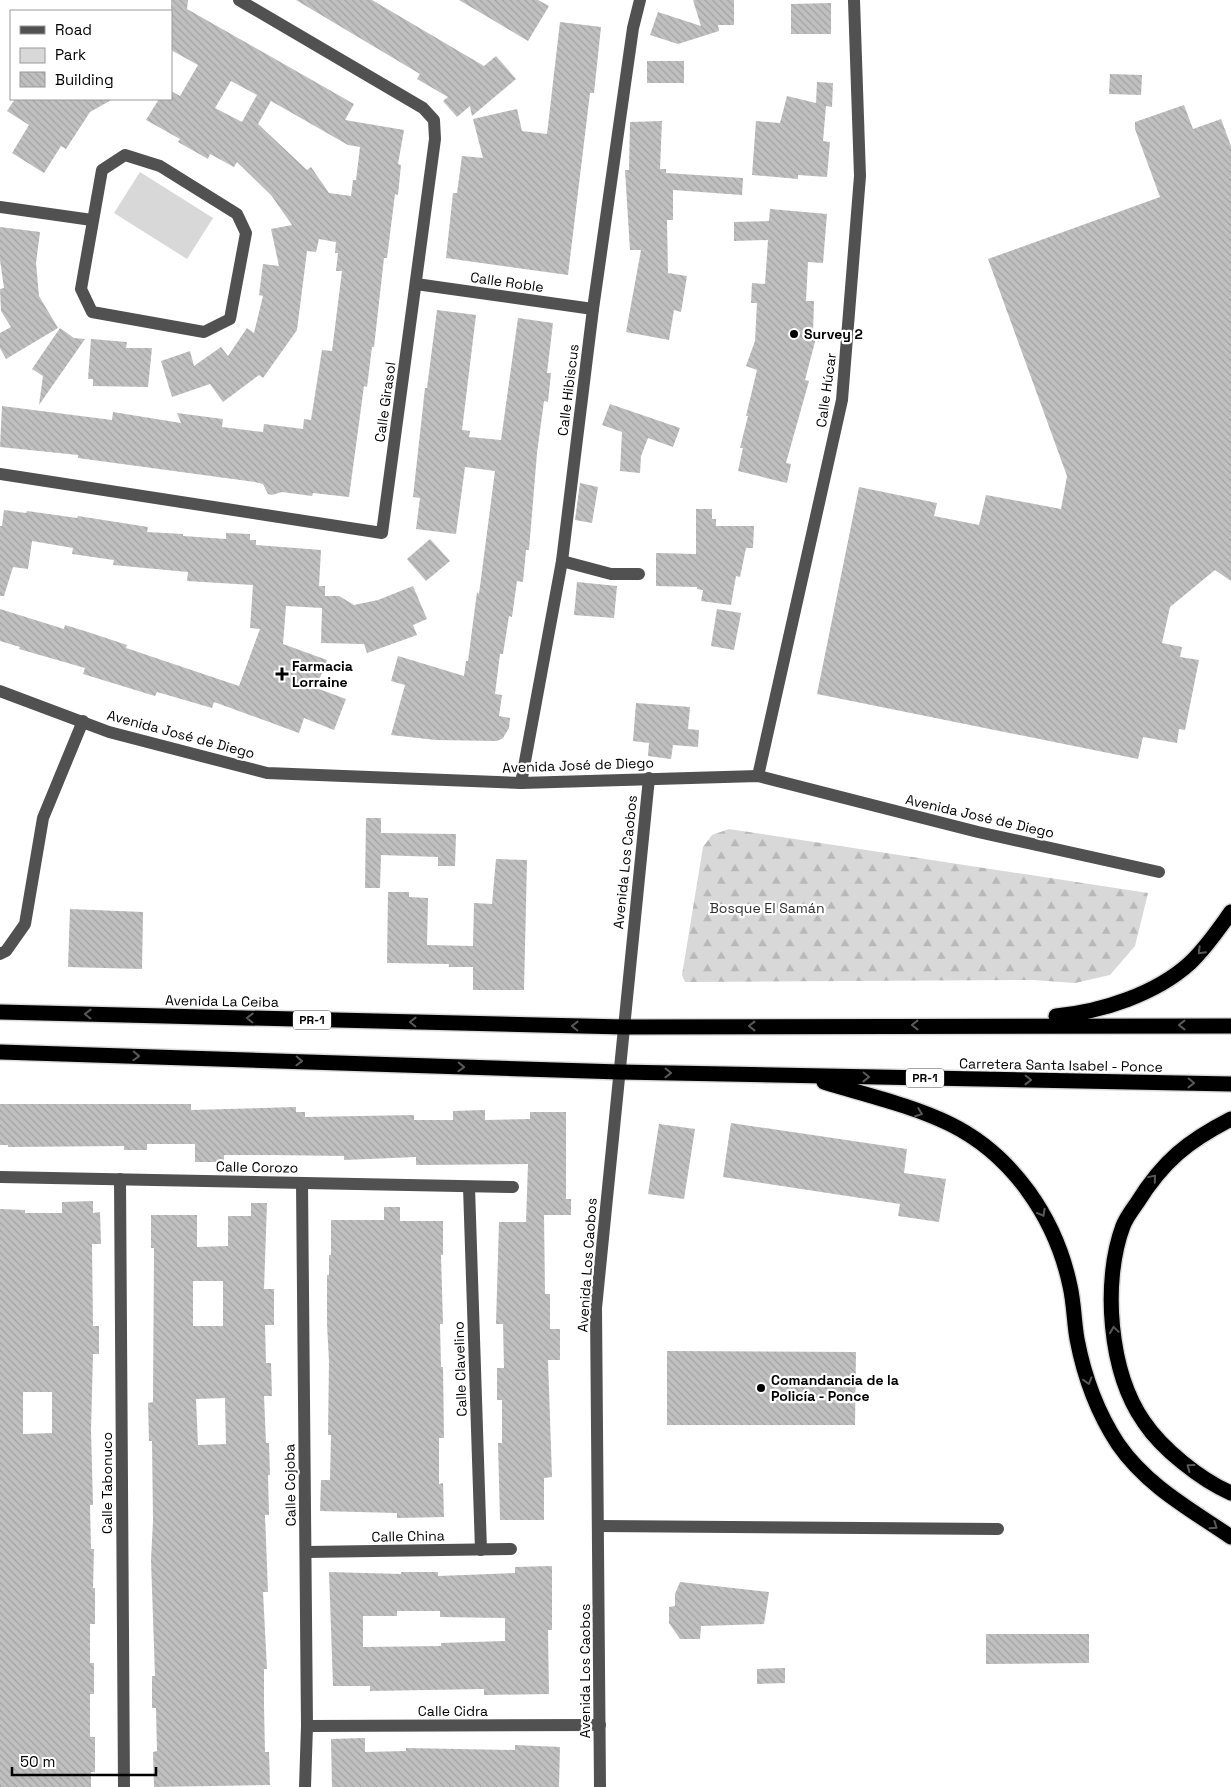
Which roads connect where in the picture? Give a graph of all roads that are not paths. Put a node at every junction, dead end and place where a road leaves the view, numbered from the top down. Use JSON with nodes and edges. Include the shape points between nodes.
{"nodes":[{"id":1,"x":239,"y":0,"type":"edge"},
{"id":2,"x":640,"y":0,"type":"edge"},
{"id":3,"x":854,"y":0,"type":"edge"},
{"id":4,"x":0,"y":207,"type":"edge"},
{"id":5,"x":92,"y":220,"type":"junction"},
{"id":6,"x":416,"y":284,"type":"junction"},
{"id":7,"x":593,"y":309,"type":"junction"},
{"id":8,"x":0,"y":474,"type":"edge"},
{"id":9,"x":562,"y":562,"type":"junction"},
{"id":10,"x":639,"y":574,"type":"dead end"},
{"id":11,"x":0,"y":691,"type":"edge"},
{"id":12,"x":83,"y":721,"type":"junction"},
{"id":13,"x":758,"y":776,"type":"junction"},
{"id":14,"x":649,"y":778,"type":"junction"},
{"id":15,"x":521,"y":783,"type":"junction"},
{"id":16,"x":1159,"y":872,"type":"dead end"},
{"id":17,"x":1231,"y":912,"type":"edge"},
{"id":18,"x":0,"y":954,"type":"edge"},
{"id":19,"x":0,"y":1012,"type":"edge"},
{"id":20,"x":946,"y":1025,"type":"junction"},
{"id":21,"x":1231,"y":1026,"type":"edge"},
{"id":22,"x":624,"y":1027,"type":"junction"},
{"id":23,"x":0,"y":1052,"type":"edge"},
{"id":24,"x":620,"y":1072,"type":"junction"},
{"id":25,"x":806,"y":1076,"type":"junction"},
{"id":26,"x":1231,"y":1084,"type":"edge"},
{"id":27,"x":1231,"y":1119,"type":"edge"},
{"id":28,"x":0,"y":1177,"type":"edge"},
{"id":29,"x":120,"y":1179,"type":"junction"},
{"id":30,"x":302,"y":1183,"type":"junction"},
{"id":31,"x":469,"y":1187,"type":"junction"},
{"id":32,"x":513,"y":1187,"type":"dead end"},
{"id":33,"x":1231,"y":1493,"type":"edge"},
{"id":34,"x":599,"y":1526,"type":"junction"},
{"id":35,"x":998,"y":1529,"type":"dead end"},
{"id":36,"x":1231,"y":1537,"type":"edge"},
{"id":37,"x":511,"y":1549,"type":"dead end"},
{"id":38,"x":481,"y":1550,"type":"junction"},
{"id":39,"x":306,"y":1552,"type":"junction"},
{"id":40,"x":600,"y":1725,"type":"junction"},
{"id":41,"x":307,"y":1726,"type":"junction"},
{"id":42,"x":124,"y":1787,"type":"edge"},
{"id":43,"x":305,"y":1787,"type":"edge"},
{"id":44,"x":600,"y":1787,"type":"edge"}],
"edges":[{"from":1,"to":6,"type":"street","name":"Calle Girasol","via":[[423,108],[434,120],[435,138]]},
{"from":2,"to":7,"type":"street","name":"Calle Hibiscus","via":[[633,28]]},
{"from":3,"to":13,"type":"street","name":"Calle Húcar","via":[[860,176],[842,400]]},
{"from":4,"to":5,"type":"street"},
{"from":5,"to":5,"type":"street","via":[[80,289],[92,312],[204,332],[230,318],[246,233],[237,214],[160,166],[125,155],[102,170]]},
{"from":6,"to":7,"type":"street","name":"Calle Roble"},
{"from":6,"to":8,"type":"street","name":"Calle Girasol","via":[[382,533]]},
{"from":7,"to":9,"type":"street","name":"Calle Hibiscus"},
{"from":9,"to":10,"type":"street","via":[[611,574]]},
{"from":9,"to":15,"type":"street","name":"Calle Hibiscus"},
{"from":11,"to":12,"type":"street","name":"Avenida José de Diego"},
{"from":12,"to":15,"type":"street","name":"Avenida José de Diego","via":[[109,732],[268,772]]},
{"from":12,"to":18,"type":"street","via":[[43,818],[25,924],[6,951]]},
{"from":13,"to":14,"type":"street","name":"Avenida José de Diego"},
{"from":13,"to":16,"type":"street","name":"Avenida José de Diego","via":[[978,832]]},
{"from":14,"to":15,"type":"street","name":"Avenida José de Diego"},
{"from":14,"to":22,"type":"street","name":"Avenida Los Caobos"},
{"from":17,"to":20,"type":"highway","one_way":true,"via":[[1211,941],[1189,964],[1156,986],[1120,1003],[1078,1014]]},
{"from":22,"to":19,"type":"highway","name":"Avenida La Ceiba","number":"PR-1","one_way":true},
{"from":21,"to":20,"type":"highway","number":"PR-1","one_way":true},
{"from":20,"to":22,"type":"highway","number":"PR-1","one_way":true},
{"from":22,"to":24,"type":"street","name":"Avenida Los Caobos"},
{"from":23,"to":24,"type":"highway","number":"PR-1","one_way":true},
{"from":24,"to":25,"type":"highway","name":"Carretera Santa Isabel - Ponce","number":"PR-1","one_way":true},
{"from":24,"to":34,"type":"street","name":"Avenida Los Caobos","via":[[596,1308]]},
{"from":25,"to":26,"type":"highway","name":"Carretera Santa Isabel - Ponce","number":"PR-1","one_way":true},
{"from":25,"to":36,"type":"highway","one_way":true,"via":[[950,1124],[992,1151],[1020,1180],[1060,1248],[1088,1383],[1103,1419],[1118,1444],[1160,1491]]},
{"from":33,"to":27,"type":"highway","one_way":true,"via":[[1172,1454],[1144,1422],[1124,1383],[1113,1330],[1111,1294],[1114,1258],[1124,1224],[1150,1181],[1179,1150]]},
{"from":28,"to":29,"type":"street","name":"Calle Corozo"},
{"from":29,"to":30,"type":"street","name":"Calle Corozo"},
{"from":29,"to":42,"type":"street","name":"Calle Tabonuco"},
{"from":30,"to":31,"type":"street","name":"Calle Corozo"},
{"from":30,"to":39,"type":"street","name":"Calle Cojoba"},
{"from":31,"to":32,"type":"street","name":"Calle Corozo"},
{"from":31,"to":38,"type":"street","name":"Calle Clavelino"},
{"from":34,"to":35,"type":"street"},
{"from":34,"to":40,"type":"street","name":"Avenida Los Caobos"},
{"from":37,"to":38,"type":"street","name":"Calle China"},
{"from":38,"to":39,"type":"street","name":"Calle China"},
{"from":39,"to":41,"type":"street","name":"Calle Cojoba"},
{"from":40,"to":41,"type":"street","name":"Calle Cidra"},
{"from":40,"to":44,"type":"street","name":"Avenida Los Caobos"},
{"from":41,"to":43,"type":"street","name":"Calle Cojoba"}]}
